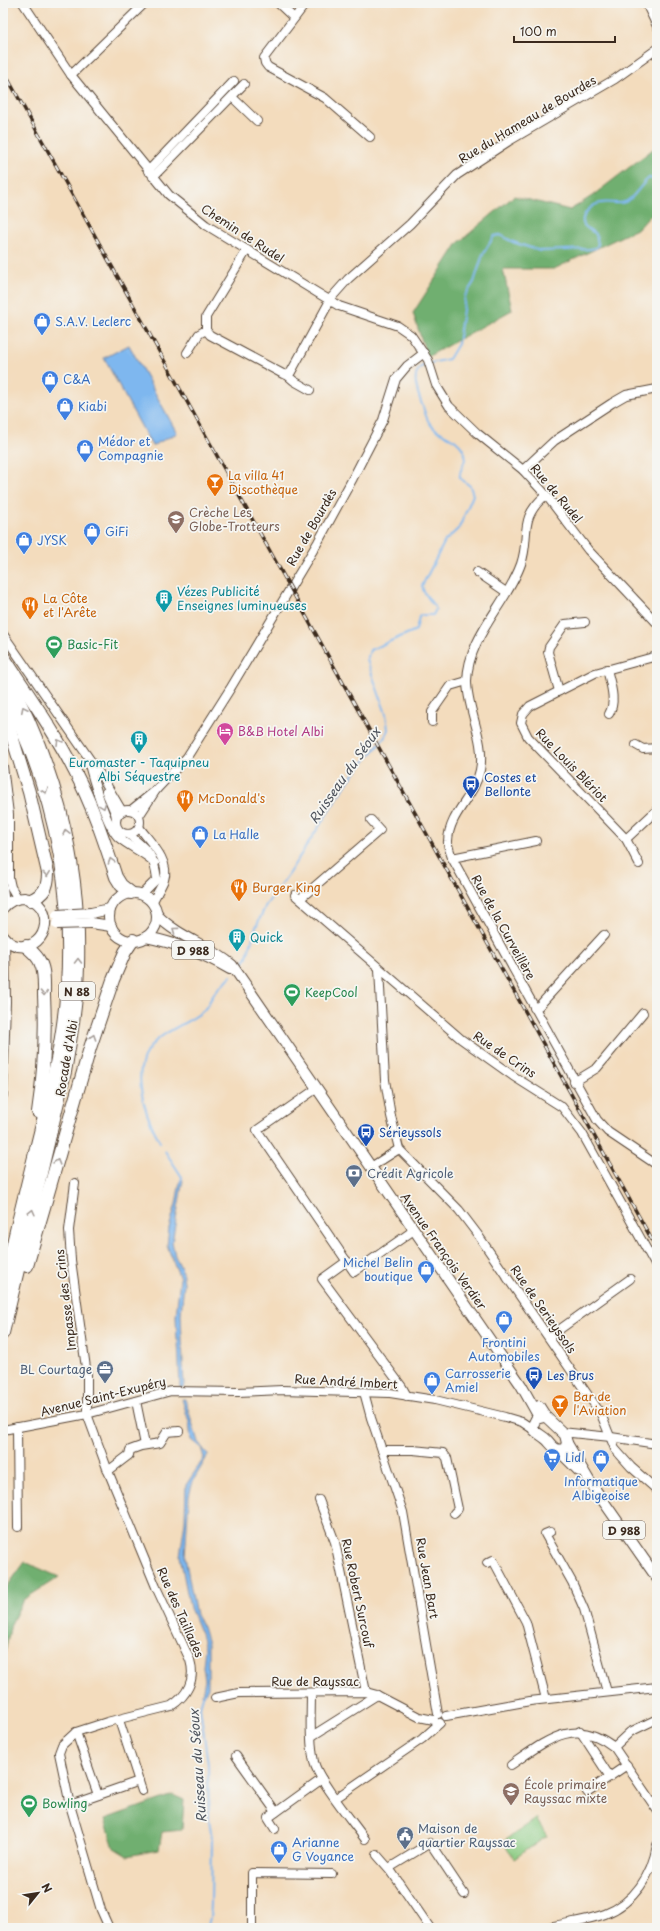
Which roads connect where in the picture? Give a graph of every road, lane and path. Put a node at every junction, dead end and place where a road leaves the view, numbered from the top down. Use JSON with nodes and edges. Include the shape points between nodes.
{"nodes":[{"id":1,"x":23,"y":3,"type":"edge"},
{"id":2,"x":144,"y":3,"type":"edge"},
{"id":3,"x":278,"y":3,"type":"edge"},
{"id":4,"x":306,"y":3,"type":"edge"},
{"id":5,"x":646,"y":3,"type":"edge"},
{"id":6,"x":294,"y":18,"type":"junction"},
{"id":7,"x":657,"y":26,"type":"edge"},
{"id":8,"x":657,"y":49,"type":"edge"},
{"id":9,"x":71,"y":75,"type":"junction"},
{"id":10,"x":234,"y":81,"type":"dead end"},
{"id":11,"x":244,"y":84,"type":"dead end"},
{"id":12,"x":232,"y":97,"type":"junction"},
{"id":13,"x":257,"y":121,"type":"dead end"},
{"id":14,"x":370,"y":137,"type":"dead end"},
{"id":15,"x":151,"y":174,"type":"junction"},
{"id":16,"x":247,"y":250,"type":"junction"},
{"id":17,"x":330,"y":300,"type":"junction"},
{"id":18,"x":206,"y":330,"type":"junction"},
{"id":19,"x":187,"y":353,"type":"dead end"},
{"id":20,"x":426,"y":356,"type":"junction"},
{"id":21,"x":287,"y":375,"type":"junction"},
{"id":22,"x":657,"y":389,"type":"edge"},
{"id":23,"x":310,"y":390,"type":"dead end"},
{"id":24,"x":523,"y":470,"type":"junction"},
{"id":25,"x":546,"y":495,"type":"junction"},
{"id":26,"x":477,"y":572,"type":"dead end"},
{"id":27,"x":506,"y":592,"type":"junction"},
{"id":28,"x":585,"y":622,"type":"dead end"},
{"id":29,"x":657,"y":623,"type":"edge"},
{"id":30,"x":3,"y":634,"type":"edge"},
{"id":31,"x":3,"y":656,"type":"edge"},
{"id":32,"x":657,"y":656,"type":"edge"},
{"id":33,"x":607,"y":669,"type":"junction"},
{"id":34,"x":3,"y":670,"type":"edge"},
{"id":35,"x":467,"y":681,"type":"junction"},
{"id":36,"x":3,"y":690,"type":"edge"},
{"id":37,"x":559,"y":691,"type":"junction"},
{"id":38,"x":3,"y":707,"type":"edge"},
{"id":39,"x":609,"y":714,"type":"dead end"},
{"id":40,"x":432,"y":722,"type":"dead end"},
{"id":41,"x":636,"y":745,"type":"dead end"},
{"id":42,"x":657,"y":748,"type":"edge"},
{"id":43,"x":87,"y":756,"type":"junction"},
{"id":44,"x":3,"y":766,"type":"edge"},
{"id":45,"x":99,"y":773,"type":"junction"},
{"id":46,"x":156,"y":790,"type":"junction"},
{"id":47,"x":7,"y":794,"type":"junction"},
{"id":48,"x":131,"y":810,"type":"junction"},
{"id":49,"x":657,"y":810,"type":"edge"},
{"id":50,"x":122,"y":811,"type":"junction"},
{"id":51,"x":139,"y":816,"type":"junction"},
{"id":52,"x":3,"y":817,"type":"edge"},
{"id":53,"x":116,"y":818,"type":"junction"},
{"id":54,"x":371,"y":820,"type":"dead end"},
{"id":55,"x":139,"y":827,"type":"junction"},
{"id":56,"x":128,"y":834,"type":"junction"},
{"id":57,"x":626,"y":839,"type":"junction"},
{"id":58,"x":536,"y":841,"type":"dead end"},
{"id":59,"x":452,"y":858,"type":"junction"},
{"id":60,"x":155,"y":863,"type":"junction"},
{"id":61,"x":639,"y":864,"type":"dead end"},
{"id":62,"x":3,"y":887,"type":"edge"},
{"id":63,"x":137,"y":894,"type":"junction"},
{"id":64,"x":18,"y":899,"type":"junction"},
{"id":65,"x":32,"y":900,"type":"junction"},
{"id":66,"x":152,"y":903,"type":"junction"},
{"id":67,"x":4,"y":907,"type":"edge"},
{"id":68,"x":110,"y":909,"type":"junction"},
{"id":69,"x":44,"y":913,"type":"junction"},
{"id":70,"x":157,"y":915,"type":"junction"},
{"id":71,"x":91,"y":918,"type":"junction"},
{"id":72,"x":57,"y":920,"type":"junction"},
{"id":73,"x":111,"y":926,"type":"junction"},
{"id":74,"x":45,"y":929,"type":"junction"},
{"id":75,"x":604,"y":935,"type":"dead end"},
{"id":76,"x":146,"y":937,"type":"junction"},
{"id":77,"x":4,"y":938,"type":"edge"},
{"id":78,"x":133,"y":940,"type":"junction"},
{"id":79,"x":21,"y":946,"type":"junction"},
{"id":80,"x":6,"y":957,"type":"junction"},
{"id":81,"x":380,"y":969,"type":"junction"},
{"id":82,"x":237,"y":974,"type":"junction"},
{"id":83,"x":534,"y":1008,"type":"junction"},
{"id":84,"x":643,"y":1013,"type":"dead end"},
{"id":85,"x":574,"y":1082,"type":"junction"},
{"id":86,"x":316,"y":1089,"type":"junction"},
{"id":87,"x":3,"y":1095,"type":"edge"},
{"id":88,"x":399,"y":1149,"type":"junction"},
{"id":89,"x":34,"y":1158,"type":"junction"},
{"id":90,"x":656,"y":1162,"type":"edge"},
{"id":91,"x":371,"y":1168,"type":"junction"},
{"id":92,"x":75,"y":1184,"type":"dead end"},
{"id":93,"x":414,"y":1230,"type":"junction"},
{"id":94,"x":347,"y":1261,"type":"junction"},
{"id":95,"x":657,"y":1268,"type":"edge"},
{"id":96,"x":630,"y":1280,"type":"dead end"},
{"id":97,"x":3,"y":1286,"type":"edge"},
{"id":98,"x":7,"y":1318,"type":"junction"},
{"id":99,"x":3,"y":1333,"type":"edge"},
{"id":100,"x":549,"y":1337,"type":"junction"},
{"id":101,"x":185,"y":1391,"type":"joint"},
{"id":102,"x":364,"y":1392,"type":"junction"},
{"id":103,"x":407,"y":1396,"type":"junction"},
{"id":104,"x":136,"y":1400,"type":"junction"},
{"id":105,"x":87,"y":1414,"type":"junction"},
{"id":106,"x":538,"y":1421,"type":"junction"},
{"id":107,"x":17,"y":1427,"type":"junction"},
{"id":108,"x":3,"y":1430,"type":"edge"},
{"id":109,"x":179,"y":1431,"type":"dead end"},
{"id":110,"x":611,"y":1436,"type":"junction"},
{"id":111,"x":567,"y":1438,"type":"junction"},
{"id":112,"x":657,"y":1444,"type":"edge"},
{"id":113,"x":145,"y":1445,"type":"junction"},
{"id":114,"x":382,"y":1450,"type":"junction"},
{"id":115,"x":558,"y":1450,"type":"junction"},
{"id":116,"x":108,"y":1471,"type":"junction"},
{"id":117,"x":590,"y":1482,"type":"junction"},
{"id":118,"x":657,"y":1490,"type":"edge"},
{"id":119,"x":319,"y":1500,"type":"dead end"},
{"id":120,"x":454,"y":1514,"type":"dead end"},
{"id":121,"x":18,"y":1527,"type":"dead end"},
{"id":122,"x":550,"y":1532,"type":"dead end"},
{"id":123,"x":487,"y":1563,"type":"dead end"},
{"id":124,"x":657,"y":1578,"type":"edge"},
{"id":125,"x":657,"y":1687,"type":"edge"},
{"id":126,"x":366,"y":1692,"type":"junction"},
{"id":127,"x":607,"y":1692,"type":"junction"},
{"id":128,"x":311,"y":1693,"type":"junction"},
{"id":129,"x":377,"y":1695,"type":"junction"},
{"id":130,"x":215,"y":1698,"type":"dead end"},
{"id":131,"x":546,"y":1699,"type":"junction"},
{"id":132,"x":440,"y":1718,"type":"junction"},
{"id":133,"x":657,"y":1719,"type":"edge"},
{"id":134,"x":119,"y":1720,"type":"junction"},
{"id":135,"x":580,"y":1731,"type":"junction"},
{"id":136,"x":76,"y":1732,"type":"junction"},
{"id":137,"x":312,"y":1736,"type":"junction"},
{"id":138,"x":614,"y":1747,"type":"junction"},
{"id":139,"x":236,"y":1756,"type":"dead end"},
{"id":140,"x":511,"y":1765,"type":"dead end"},
{"id":141,"x":627,"y":1766,"type":"junction"},
{"id":142,"x":610,"y":1777,"type":"junction"},
{"id":143,"x":322,"y":1779,"type":"junction"},
{"id":144,"x":139,"y":1781,"type":"junction"},
{"id":145,"x":142,"y":1791,"type":"dead end"},
{"id":146,"x":587,"y":1792,"type":"dead end"},
{"id":147,"x":98,"y":1795,"type":"junction"},
{"id":148,"x":336,"y":1798,"type":"junction"},
{"id":149,"x":70,"y":1805,"type":"junction"},
{"id":150,"x":657,"y":1810,"type":"edge"},
{"id":151,"x":276,"y":1812,"type":"junction"},
{"id":152,"x":275,"y":1829,"type":"dead end"},
{"id":153,"x":365,"y":1840,"type":"dead end"},
{"id":154,"x":657,"y":1845,"type":"edge"},
{"id":155,"x":378,"y":1855,"type":"dead end"},
{"id":156,"x":389,"y":1868,"type":"junction"},
{"id":157,"x":332,"y":1874,"type":"dead end"},
{"id":158,"x":464,"y":1894,"type":"dead end"},
{"id":159,"x":109,"y":1928,"type":"edge"},
{"id":160,"x":252,"y":1928,"type":"edge"},
{"id":161,"x":430,"y":1928,"type":"edge"},
{"id":162,"x":545,"y":1928,"type":"edge"}],
"edges":[{"from":1,"to":9,"type":"street","name":"Chemin de Rudel"},
{"from":2,"to":9,"type":"street"},
{"from":3,"to":6,"type":"street"},
{"from":4,"to":6,"type":"street"},
{"from":5,"to":7,"type":"street"},
{"from":6,"to":14,"type":"street","via":[[264,58],[265,63],[325,98]]},
{"from":8,"to":17,"type":"street","name":"Rue du Hameau de Bourdes","via":[[615,79],[509,141],[457,175],[410,224],[348,279]]},
{"from":9,"to":15,"type":"street","name":"Chemin de Rudel"},
{"from":10,"to":15,"type":"street"},
{"from":11,"to":12,"type":"street"},
{"from":12,"to":13,"type":"street"},
{"from":12,"to":15,"type":"street"},
{"from":15,"to":16,"type":"street","name":"Chemin de Rudel","via":[[169,195],[206,225]]},
{"from":16,"to":17,"type":"street","name":"Chemin de Rudel"},
{"from":16,"to":18,"type":"street","via":[[206,318]]},
{"from":17,"to":20,"type":"street","name":"Chemin de Rudel","via":[[339,306],[398,326],[411,335]]},
{"from":17,"to":21,"type":"street","name":"Rue du Hameau de Bourdes"},
{"from":18,"to":19,"type":"street","via":[[199,334]]},
{"from":18,"to":21,"type":"street","via":[[210,335]]},
{"from":20,"to":24,"type":"street","name":"Rue de Rudel","via":[[436,385],[449,406],[477,433]]},
{"from":20,"to":46,"type":"street","name":"Rue de Bourdès","via":[[407,366],[396,379],[383,420],[318,542],[187,756]]},
{"from":21,"to":23,"type":"street"},
{"from":22,"to":24,"type":"street","via":[[626,396],[612,403],[554,441]]},
{"from":24,"to":25,"type":"street","name":"Rue de Rudel"},
{"from":25,"to":27,"type":"street","name":"Rue de la Curveillère","via":[[529,516],[521,563]]},
{"from":25,"to":29,"type":"street","name":"Rue de Rudel","via":[[588,550]]},
{"from":26,"to":27,"type":"street"},
{"from":27,"to":35,"type":"street","name":"Rue de la Curveillère","via":[[482,632],[469,661]]},
{"from":28,"to":37,"type":"street","via":[[565,624],[549,647],[548,652]]},
{"from":30,"to":43,"type":"street"},
{"from":63,"to":31,"type":"highway","one_way":true,"via":[[121,884],[116,877],[74,768]]},
{"from":32,"to":33,"type":"street","name":"Rue Louis Blériot"},
{"from":33,"to":37,"type":"street","name":"Rue Louis Blériot"},
{"from":33,"to":39,"type":"street","via":[[613,701]]},
{"from":98,"to":34,"type":"highway","name":"Rocade d'Albi","number":"N 88","one_way":true,"via":[[65,1072],[77,992],[78,945],[74,878],[57,798],[27,715]]},
{"from":35,"to":40,"type":"street","via":[[450,686],[432,712]]},
{"from":35,"to":59,"type":"street","name":"Rue de la Curveillère","via":[[481,756],[480,770],[475,785],[450,826],[448,842]]},
{"from":36,"to":89,"type":"highway","name":"Rocade d'Albi","number":"N 88","one_way":true,"via":[[23,731],[42,783],[59,849],[66,899],[67,980],[62,1030],[53,1084]]},
{"from":37,"to":57,"type":"street","name":"Rue Louis Blériot","via":[[525,711],[521,723],[524,730]]},
{"from":38,"to":65,"type":"highway","one_way":true,"via":[[29,792],[48,873],[45,890],[42,895]]},
{"from":41,"to":42,"type":"street","via":[[643,749]]},
{"from":43,"to":45,"type":"street"},
{"from":43,"to":60,"type":"street","one_way":true,"via":[[91,775],[113,832]]},
{"from":44,"to":47,"type":"street"},
{"from":45,"to":50,"type":"street"},
{"from":45,"to":53,"type":"street"},
{"from":46,"to":48,"type":"street","name":"Rue de Bourdès"},
{"from":46,"to":51,"type":"street","name":"Rue de Bourdès"},
{"from":47,"to":52,"type":"street"},
{"from":47,"to":64,"type":"street","via":[[8,878]]},
{"from":48,"to":50,"type":"street"},
{"from":48,"to":51,"type":"street"},
{"from":49,"to":57,"type":"street"},
{"from":50,"to":53,"type":"street"},
{"from":51,"to":55,"type":"street"},
{"from":53,"to":56,"type":"street","via":[[118,829]]},
{"from":54,"to":81,"type":"street","name":"Rue de Crins","via":[[380,830],[298,897]]},
{"from":55,"to":56,"type":"street","via":[[135,832]]},
{"from":55,"to":66,"type":"street","via":[[163,860],[165,869],[164,878]]},
{"from":56,"to":60,"type":"street"},
{"from":57,"to":61,"type":"street","name":"Rue Louis Blériot"},
{"from":58,"to":59,"type":"street"},
{"from":59,"to":83,"type":"street","name":"Rue de la Curveillère"},
{"from":60,"to":63,"type":"street","via":[[157,879]]},
{"from":62,"to":67,"type":"street"},
{"from":63,"to":66,"type":"main road"},
{"from":63,"to":68,"type":"main road","via":[[118,898]]},
{"from":64,"to":65,"type":"main road"},
{"from":64,"to":67,"type":"main road"},
{"from":65,"to":69,"type":"main road"},
{"from":66,"to":70,"type":"main road"},
{"from":68,"to":71,"type":"main road"},
{"from":68,"to":73,"type":"main road"},
{"from":69,"to":72,"type":"main road"},
{"from":69,"to":74,"type":"main road"},
{"from":70,"to":76,"type":"main road","via":[[155,926]]},
{"from":82,"to":70,"type":"main road","name":"Avenue François Verdier","number":"D 988","one_way":true,"via":[[232,965],[220,954],[181,934]]},
{"from":71,"to":72,"type":"main road","bridge":true},
{"from":71,"to":73,"type":"main road"},
{"from":72,"to":74,"type":"main road"},
{"from":73,"to":78,"type":"main road","via":[[120,936]]},
{"from":74,"to":79,"type":"main road","via":[[38,940]]},
{"from":75,"to":83,"type":"street","via":[[539,1006]]},
{"from":76,"to":78,"type":"main road"},
{"from":76,"to":82,"type":"main road","name":"Avenue François Verdier","number":"D 988","via":[[189,948]]},
{"from":77,"to":79,"type":"main road"},
{"from":77,"to":80,"type":"street"},
{"from":98,"to":78,"type":"highway","one_way":true,"via":[[16,1306],[94,1034],[122,959]]},
{"from":79,"to":80,"type":"street"},
{"from":79,"to":89,"type":"highway","one_way":true,"via":[[37,956],[41,963],[44,988],[44,1076],[35,1132]]},
{"from":80,"to":87,"type":"street"},
{"from":81,"to":88,"type":"street","via":[[385,1080]]},
{"from":81,"to":95,"type":"street","name":"Rue de Crins","via":[[466,1043],[568,1113],[582,1133]]},
{"from":82,"to":86,"type":"main road","name":"Avenue François Verdier","number":"D 988"},
{"from":83,"to":85,"type":"street","name":"Rue de la Curveillère"},
{"from":84,"to":85,"type":"street","via":[[597,1068]]},
{"from":85,"to":90,"type":"street","name":"Rue de la Curveillère","via":[[603,1127]]},
{"from":86,"to":91,"type":"main road","name":"Avenue François Verdier","number":"D 988"},
{"from":86,"to":94,"type":"street","via":[[256,1130]]},
{"from":88,"to":91,"type":"street"},
{"from":88,"to":100,"type":"street","name":"Rue de Serieyssols","via":[[459,1210]]},
{"from":89,"to":97,"type":"highway","name":"Rocade d'Albi","number":"N 88"},
{"from":91,"to":93,"type":"main road","name":"Avenue François Verdier","number":"D 988"},
{"from":92,"to":105,"type":"street","name":"Impasse des Crins","via":[[69,1230],[87,1376]]},
{"from":93,"to":94,"type":"street","via":[[354,1272]]},
{"from":93,"to":106,"type":"main road","name":"Avenue François Verdier","number":"D 988","via":[[521,1385],[538,1404]]},
{"from":94,"to":103,"type":"street","via":[[322,1279]]},
{"from":96,"to":100,"type":"street"},
{"from":98,"to":99,"type":"highway","name":"Rocade d'Albi","number":"N 88"},
{"from":100,"to":110,"type":"street","name":"Rue de Serieyssols","via":[[601,1414]]},
{"from":101,"to":102,"type":"street","name":"Rue André Imbert"},
{"from":101,"to":104,"type":"street","name":"Avenue Saint-Exupéry","via":[[171,1391]]},
{"from":102,"to":103,"type":"street","name":"Rue André Imbert"},
{"from":102,"to":114,"type":"street","name":"Rue Jean Bart"},
{"from":103,"to":106,"type":"street","name":"Rue André Imbert","via":[[505,1417]]},
{"from":104,"to":105,"type":"street","name":"Avenue Saint-Exupéry"},
{"from":104,"to":113,"type":"street"},
{"from":105,"to":107,"type":"street","name":"Avenue Saint-Exupéry"},
{"from":105,"to":116,"type":"street","name":"Rue des Taillades"},
{"from":106,"to":111,"type":"main road"},
{"from":106,"to":115,"type":"main road","via":[[546,1440]]},
{"from":107,"to":108,"type":"street","name":"Avenue Saint-Exupéry"},
{"from":107,"to":121,"type":"street"},
{"from":109,"to":113,"type":"street","via":[[167,1432],[160,1443]]},
{"from":110,"to":111,"type":"street"},
{"from":110,"to":112,"type":"street"},
{"from":110,"to":118,"type":"street","name":"Rue de Serieyssols","via":[[615,1449]]},
{"from":111,"to":115,"type":"main road","via":[[565,1448]]},
{"from":111,"to":117,"type":"main road","number":"D 988"},
{"from":113,"to":116,"type":"street","via":[[130,1450],[129,1455]]},
{"from":114,"to":120,"type":"street","via":[[443,1453],[447,1458],[458,1509]]},
{"from":114,"to":132,"type":"street","name":"Rue Jean Bart","via":[[403,1512]]},
{"from":115,"to":117,"type":"main road","number":"D 988"},
{"from":116,"to":134,"type":"street","name":"Rue des Taillades","via":[[156,1587],[190,1660],[192,1671],[190,1685],[180,1700],[171,1706]]},
{"from":117,"to":124,"type":"main road","number":"D 988"},
{"from":119,"to":126,"type":"street","name":"Rue Robert Surcouf","via":[[335,1542]]},
{"from":122,"to":127,"type":"street","via":[[545,1534],[584,1609]]},
{"from":123,"to":131,"type":"street","via":[[494,1560],[526,1622]]},
{"from":125,"to":127,"type":"street","name":"Rue de Rayssac"},
{"from":126,"to":128,"type":"street","name":"Rue de Rayssac"},
{"from":126,"to":129,"type":"street","name":"Rue de Rayssac"},
{"from":127,"to":131,"type":"street","name":"Rue de Rayssac"},
{"from":128,"to":130,"type":"street","name":"Rue de Rayssac","via":[[239,1693]]},
{"from":128,"to":137,"type":"street"},
{"from":129,"to":132,"type":"street","name":"Rue de Rayssac","via":[[418,1717]]},
{"from":129,"to":137,"type":"street"},
{"from":131,"to":132,"type":"street","name":"Rue de Rayssac"},
{"from":132,"to":148,"type":"street","via":[[422,1739]]},
{"from":133,"to":138,"type":"street","via":[[630,1732]]},
{"from":134,"to":136,"type":"street","name":"Rue des Taillades"},
{"from":134,"to":144,"type":"street"},
{"from":135,"to":138,"type":"street","via":[[598,1736]]},
{"from":135,"to":140,"type":"street","via":[[558,1736]]},
{"from":135,"to":142,"type":"street"},
{"from":136,"to":147,"type":"street"},
{"from":136,"to":149,"type":"street","name":"Rue des Taillades","via":[[62,1745],[59,1753]]},
{"from":137,"to":143,"type":"street","via":[[314,1763]]},
{"from":138,"to":141,"type":"street"},
{"from":139,"to":151,"type":"street"},
{"from":141,"to":142,"type":"street"},
{"from":141,"to":150,"type":"street"},
{"from":142,"to":146,"type":"street"},
{"from":143,"to":148,"type":"street"},
{"from":143,"to":151,"type":"street"},
{"from":144,"to":145,"type":"street"},
{"from":144,"to":147,"type":"street"},
{"from":147,"to":149,"type":"street"},
{"from":148,"to":153,"type":"street"},
{"from":149,"to":159,"type":"street","name":"Rue des Taillades","via":[[101,1910]]},
{"from":151,"to":152,"type":"street","via":[[268,1818]]},
{"from":154,"to":162,"type":"street","via":[[646,1879],[635,1894],[622,1904],[604,1914]]},
{"from":155,"to":156,"type":"street"},
{"from":156,"to":158,"type":"street","via":[[430,1843]]},
{"from":156,"to":161,"type":"street"},
{"from":157,"to":160,"type":"street","via":[[252,1873]]}]}
